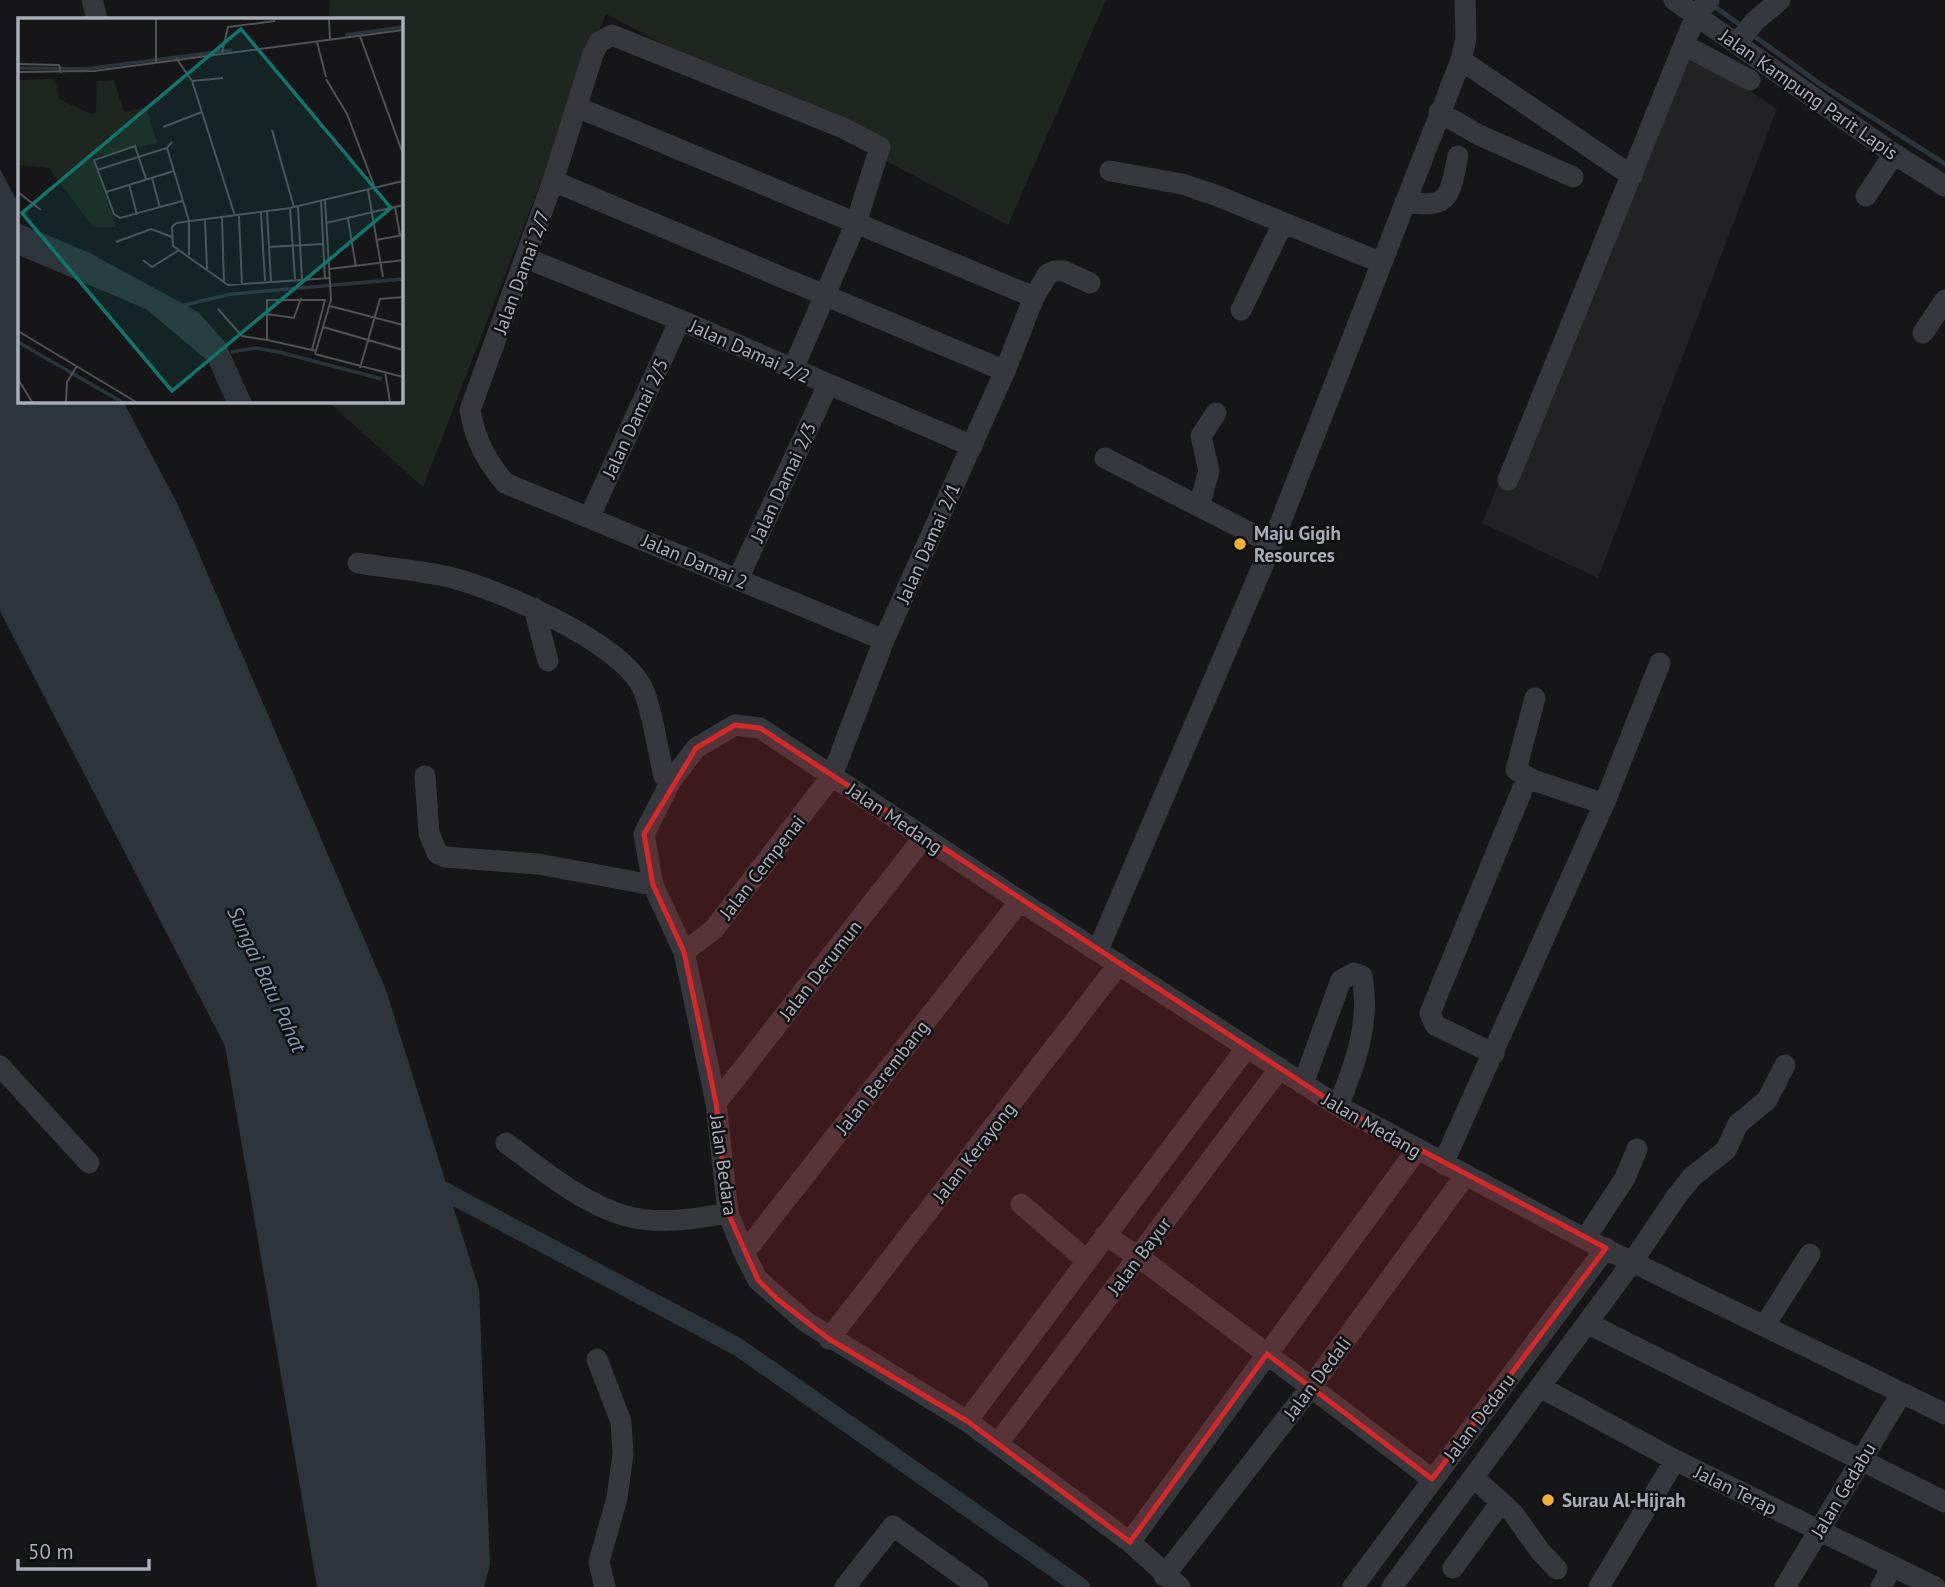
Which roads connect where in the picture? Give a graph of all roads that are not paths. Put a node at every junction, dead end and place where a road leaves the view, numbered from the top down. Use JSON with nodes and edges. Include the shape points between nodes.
{"nodes":[{"id":1,"x":92,"y":0,"type":"edge"},
{"id":2,"x":1465,"y":0,"type":"edge"},
{"id":3,"x":1674,"y":0,"type":"edge"},
{"id":4,"x":1780,"y":0,"type":"edge"},
{"id":5,"x":1704,"y":6,"type":"edge"},
{"id":6,"x":97,"y":18,"type":"edge"},
{"id":7,"x":1744,"y":33,"type":"junction"},
{"id":8,"x":1684,"y":45,"type":"junction"},
{"id":9,"x":1461,"y":60,"type":"junction"},
{"id":10,"x":1750,"y":80,"type":"dead end"},
{"id":11,"x":577,"y":107,"type":"junction"},
{"id":12,"x":1439,"y":112,"type":"junction"},
{"id":13,"x":1894,"y":154,"type":"junction"},
{"id":14,"x":1458,"y":156,"type":"dead end"},
{"id":15,"x":1110,"y":171,"type":"dead end"},
{"id":16,"x":1632,"y":176,"type":"junction"},
{"id":17,"x":1573,"y":177,"type":"dead end"},
{"id":18,"x":553,"y":181,"type":"junction"},
{"id":19,"x":1945,"y":186,"type":"edge"},
{"id":20,"x":1866,"y":196,"type":"dead end"},
{"id":21,"x":1405,"y":202,"type":"junction"},
{"id":22,"x":856,"y":223,"type":"junction"},
{"id":23,"x":1283,"y":223,"type":"junction"},
{"id":24,"x":526,"y":258,"type":"junction"},
{"id":25,"x":1380,"y":262,"type":"junction"},
{"id":26,"x":1090,"y":283,"type":"dead end"},
{"id":27,"x":826,"y":295,"type":"junction"},
{"id":28,"x":1034,"y":297,"type":"junction"},
{"id":29,"x":1945,"y":300,"type":"edge"},
{"id":30,"x":1241,"y":310,"type":"dead end"},
{"id":31,"x":680,"y":320,"type":"junction"},
{"id":32,"x":1923,"y":333,"type":"dead end"},
{"id":33,"x":793,"y":369,"type":"junction"},
{"id":34,"x":1005,"y":371,"type":"junction"},
{"id":35,"x":828,"y":385,"type":"junction"},
{"id":36,"x":1216,"y":414,"type":"dead end"},
{"id":37,"x":972,"y":446,"type":"junction"},
{"id":38,"x":1105,"y":458,"type":"dead end"},
{"id":39,"x":1508,"y":480,"type":"dead end"},
{"id":40,"x":505,"y":483,"type":"joint"},
{"id":41,"x":1199,"y":506,"type":"junction"},
{"id":42,"x":590,"y":516,"type":"junction"},
{"id":43,"x":1272,"y":544,"type":"junction"},
{"id":44,"x":359,"y":563,"type":"dead end"},
{"id":45,"x":738,"y":579,"type":"junction"},
{"id":46,"x":534,"y":608,"type":"junction"},
{"id":47,"x":884,"y":640,"type":"junction"},
{"id":48,"x":548,"y":661,"type":"dead end"},
{"id":49,"x":1660,"y":663,"type":"dead end"},
{"id":50,"x":1535,"y":698,"type":"dead end"},
{"id":51,"x":425,"y":776,"type":"dead end"},
{"id":52,"x":832,"y":776,"type":"junction"},
{"id":53,"x":1527,"y":778,"type":"junction"},
{"id":54,"x":671,"y":781,"type":"junction"},
{"id":55,"x":1604,"y":804,"type":"junction"},
{"id":56,"x":924,"y":838,"type":"junction"},
{"id":57,"x":653,"y":885,"type":"junction"},
{"id":58,"x":1020,"y":901,"type":"junction"},
{"id":59,"x":1098,"y":950,"type":"junction"},
{"id":60,"x":684,"y":952,"type":"junction"},
{"id":61,"x":1119,"y":964,"type":"junction"},
{"id":62,"x":1247,"y":1047,"type":"junction"},
{"id":63,"x":1494,"y":1054,"type":"junction"},
{"id":64,"x":1785,"y":1065,"type":"dead end"},
{"id":65,"x":0,"y":1066,"type":"edge"},
{"id":66,"x":1280,"y":1068,"type":"junction"},
{"id":67,"x":1303,"y":1084,"type":"junction"},
{"id":68,"x":716,"y":1103,"type":"junction"},
{"id":69,"x":1338,"y":1107,"type":"junction"},
{"id":70,"x":506,"y":1143,"type":"dead end"},
{"id":71,"x":1637,"y":1149,"type":"dead end"},
{"id":72,"x":1416,"y":1151,"type":"junction"},
{"id":73,"x":89,"y":1163,"type":"dead end"},
{"id":74,"x":1443,"y":1164,"type":"junction"},
{"id":75,"x":1465,"y":1176,"type":"junction"},
{"id":76,"x":1021,"y":1204,"type":"dead end"},
{"id":77,"x":728,"y":1213,"type":"junction"},
{"id":78,"x":1105,"y":1235,"type":"junction"},
{"id":79,"x":1585,"y":1238,"type":"junction"},
{"id":80,"x":1606,"y":1248,"type":"junction"},
{"id":81,"x":744,"y":1252,"type":"junction"},
{"id":82,"x":1810,"y":1254,"type":"dead end"},
{"id":83,"x":1139,"y":1257,"type":"junction"},
{"id":84,"x":1086,"y":1260,"type":"junction"},
{"id":85,"x":1633,"y":1261,"type":"junction"},
{"id":86,"x":1587,"y":1322,"type":"junction"},
{"id":87,"x":1765,"y":1325,"type":"junction"},
{"id":88,"x":829,"y":1339,"type":"junction"},
{"id":89,"x":1267,"y":1354,"type":"junction"},
{"id":90,"x":597,"y":1359,"type":"dead end"},
{"id":91,"x":1311,"y":1387,"type":"junction"},
{"id":92,"x":1540,"y":1387,"type":"junction"},
{"id":93,"x":1901,"y":1394,"type":"junction"},
{"id":94,"x":1945,"y":1414,"type":"edge"},
{"id":95,"x":967,"y":1421,"type":"junction"},
{"id":96,"x":998,"y":1443,"type":"junction"},
{"id":97,"x":1675,"y":1460,"type":"junction"},
{"id":98,"x":1860,"y":1461,"type":"junction"},
{"id":99,"x":1473,"y":1477,"type":"junction"},
{"id":100,"x":1432,"y":1479,"type":"junction"},
{"id":101,"x":1501,"y":1502,"type":"junction"},
{"id":102,"x":1945,"y":1502,"type":"edge"},
{"id":103,"x":1818,"y":1531,"type":"junction"},
{"id":104,"x":1130,"y":1542,"type":"junction"},
{"id":105,"x":1892,"y":1566,"type":"junction"},
{"id":106,"x":1453,"y":1568,"type":"dead end"},
{"id":107,"x":1557,"y":1569,"type":"dead end"},
{"id":108,"x":1172,"y":1581,"type":"edge"},
{"id":109,"x":605,"y":1587,"type":"edge"},
{"id":110,"x":845,"y":1587,"type":"edge"},
{"id":111,"x":978,"y":1587,"type":"edge"},
{"id":112,"x":1353,"y":1587,"type":"edge"},
{"id":113,"x":1392,"y":1587,"type":"edge"},
{"id":114,"x":1600,"y":1587,"type":"edge"},
{"id":115,"x":1785,"y":1587,"type":"edge"},
{"id":116,"x":1881,"y":1587,"type":"edge"},
{"id":117,"x":1936,"y":1587,"type":"edge"}],
"edges":[{"from":1,"to":6,"type":"street"},
{"from":2,"to":9,"type":"street","via":[[1466,39]]},
{"from":3,"to":5,"type":"street","name":"Jalan Kampung Parit Lapis"},
{"from":4,"to":7,"type":"street"},
{"from":5,"to":7,"type":"street","name":"Jalan Kampung Parit Lapis"},
{"from":5,"to":8,"type":"street"},
{"from":7,"to":13,"type":"street","name":"Jalan Kampung Parit Lapis"},
{"from":8,"to":10,"type":"street"},
{"from":8,"to":16,"type":"street"},
{"from":9,"to":12,"type":"street"},
{"from":9,"to":16,"type":"street"},
{"from":11,"to":18,"type":"street","name":"Jalan Damai 2/7"},
{"from":11,"to":22,"type":"street"},
{"from":11,"to":22,"type":"street","name":"Jalan Damai 2/7","via":[[593,54],[599,42],[612,35],[874,141],[880,147],[878,161]]},
{"from":12,"to":17,"type":"street"},
{"from":12,"to":21,"type":"street"},
{"from":13,"to":19,"type":"street","name":"Jalan Kampung Parit Lapis"},
{"from":13,"to":20,"type":"street"},
{"from":14,"to":21,"type":"street","via":[[1450,191],[1438,204]]},
{"from":15,"to":23,"type":"street","via":[[1182,184]]},
{"from":16,"to":39,"type":"street"},
{"from":18,"to":24,"type":"street","name":"Jalan Damai 2/7"},
{"from":18,"to":27,"type":"street"},
{"from":21,"to":25,"type":"street"},
{"from":22,"to":27,"type":"street"},
{"from":22,"to":28,"type":"street"},
{"from":23,"to":25,"type":"street"},
{"from":23,"to":30,"type":"street"},
{"from":24,"to":31,"type":"street","name":"Jalan Damai 2/2"},
{"from":24,"to":40,"type":"street","name":"Jalan Damai 2/7","via":[[470,410],[486,460]]},
{"from":25,"to":43,"type":"street"},
{"from":26,"to":28,"type":"street","name":"Jalan Damai 2/1","via":[[1055,271],[1048,274]]},
{"from":27,"to":33,"type":"street"},
{"from":27,"to":34,"type":"street"},
{"from":28,"to":34,"type":"street","name":"Jalan Damai 2/1"},
{"from":29,"to":32,"type":"street"},
{"from":31,"to":33,"type":"street","name":"Jalan Damai 2/2"},
{"from":31,"to":42,"type":"street","name":"Jalan Damai 2/5"},
{"from":33,"to":35,"type":"street","name":"Jalan Damai 2/2"},
{"from":34,"to":37,"type":"street","name":"Jalan Damai 2/1"},
{"from":35,"to":37,"type":"street","name":"Jalan Damai 2/2"},
{"from":35,"to":45,"type":"street","name":"Jalan Damai 2/3"},
{"from":36,"to":41,"type":"street","via":[[1201,436],[1209,471]]},
{"from":37,"to":47,"type":"street","name":"Jalan Damai 2/1"},
{"from":38,"to":41,"type":"street"},
{"from":40,"to":42,"type":"street","name":"Jalan Damai 2"},
{"from":41,"to":43,"type":"street"},
{"from":42,"to":45,"type":"street","name":"Jalan Damai 2"},
{"from":43,"to":59,"type":"street"},
{"from":44,"to":46,"type":"street","via":[[450,577]]},
{"from":45,"to":47,"type":"street","name":"Jalan Damai 2"},
{"from":46,"to":48,"type":"street"},
{"from":46,"to":54,"type":"street","via":[[600,646],[642,687],[664,776]]},
{"from":47,"to":52,"type":"street","name":"Jalan Damai 2/1"},
{"from":49,"to":55,"type":"street"},
{"from":50,"to":53,"type":"street","via":[[1516,763],[1516,770]]},
{"from":51,"to":57,"type":"street","via":[[429,833],[437,853],[445,857],[538,864]]},
{"from":52,"to":54,"type":"street","name":"Jalan Bedara","via":[[760,728],[735,725],[696,748]]},
{"from":52,"to":56,"type":"street","name":"Jalan Medang"},
{"from":52,"to":60,"type":"street","name":"Jalan Cempenai","via":[[714,929]]},
{"from":53,"to":55,"type":"street"},
{"from":53,"to":63,"type":"street","via":[[1430,1013],[1435,1025]]},
{"from":54,"to":57,"type":"street","name":"Jalan Bedara","via":[[644,834]]},
{"from":55,"to":63,"type":"street"},
{"from":56,"to":58,"type":"street","name":"Jalan Medang"},
{"from":56,"to":68,"type":"street","name":"Jalan Derumun"},
{"from":57,"to":60,"type":"street","name":"Jalan Bedara"},
{"from":58,"to":59,"type":"street","name":"Jalan Medang"},
{"from":58,"to":81,"type":"street","name":"Jalan Berembang"},
{"from":59,"to":61,"type":"street","name":"Jalan Medang"},
{"from":60,"to":68,"type":"street","name":"Jalan Bedara"},
{"from":61,"to":62,"type":"street","name":"Jalan Medang"},
{"from":61,"to":88,"type":"street","name":"Jalan Kerayong"},
{"from":62,"to":66,"type":"street","name":"Jalan Medang"},
{"from":62,"to":78,"type":"street","name":"Jalan Bayur"},
{"from":63,"to":74,"type":"street"},
{"from":64,"to":85,"type":"street","name":"Jalan Dedaru","via":[[1766,1100],[1738,1124],[1719,1158],[1692,1177]]},
{"from":65,"to":73,"type":"street"},
{"from":66,"to":67,"type":"street","name":"Jalan Medang"},
{"from":66,"to":83,"type":"street","name":"Jalan Bayur"},
{"from":67,"to":69,"type":"street","name":"Jalan Medang"},
{"from":67,"to":69,"type":"street","via":[[1341,980],[1354,972],[1362,976],[1361,1045]]},
{"from":68,"to":77,"type":"street","name":"Jalan Bedara"},
{"from":69,"to":72,"type":"street","name":"Jalan Medang"},
{"from":70,"to":77,"type":"street","via":[[571,1190],[626,1216],[684,1221]]},
{"from":71,"to":79,"type":"street","via":[[1625,1178]]},
{"from":72,"to":74,"type":"street","name":"Jalan Medang"},
{"from":72,"to":89,"type":"street"},
{"from":74,"to":75,"type":"street","name":"Jalan Medang"},
{"from":75,"to":79,"type":"street","name":"Jalan Medang"},
{"from":75,"to":91,"type":"street","name":"Jalan Dedali"},
{"from":76,"to":84,"type":"street"},
{"from":77,"to":81,"type":"street","name":"Jalan Bedara"},
{"from":78,"to":83,"type":"street"},
{"from":78,"to":84,"type":"street","name":"Jalan Bayur"},
{"from":79,"to":80,"type":"street","name":"Jalan Medang"},
{"from":80,"to":85,"type":"street","name":"Jalan Medang"},
{"from":80,"to":100,"type":"street","name":"Jalan Dedaru"},
{"from":81,"to":88,"type":"street","name":"Jalan Bedara","via":[[758,1280]]},
{"from":82,"to":87,"type":"street"},
{"from":83,"to":89,"type":"street"},
{"from":83,"to":96,"type":"street","name":"Jalan Bayur"},
{"from":84,"to":95,"type":"street","name":"Jalan Bayur"},
{"from":85,"to":86,"type":"street","name":"Jalan Dedaru"},
{"from":85,"to":87,"type":"street","name":"Jalan Medang"},
{"from":86,"to":92,"type":"street","name":"Jalan Dedaru"},
{"from":86,"to":98,"type":"street"},
{"from":87,"to":93,"type":"street","name":"Jalan Medang"},
{"from":88,"to":95,"type":"street","name":"Jalan Bedara"},
{"from":89,"to":91,"type":"street"},
{"from":89,"to":104,"type":"street"},
{"from":90,"to":109,"type":"street","via":[[621,1422],[623,1454],[617,1498],[599,1562]]},
{"from":91,"to":100,"type":"street"},
{"from":91,"to":108,"type":"street","name":"Jalan Dedali"},
{"from":92,"to":97,"type":"street","name":"Jalan Terap"},
{"from":92,"to":99,"type":"street","name":"Jalan Dedaru"},
{"from":93,"to":94,"type":"street","name":"Jalan Medang"},
{"from":93,"to":98,"type":"street","name":"Jalan Gedabu"},
{"from":95,"to":96,"type":"street","name":"Jalan Bedara"},
{"from":96,"to":104,"type":"street","name":"Jalan Bedara"},
{"from":97,"to":103,"type":"street","name":"Jalan Terap"},
{"from":97,"to":114,"type":"street"},
{"from":98,"to":102,"type":"street"},
{"from":98,"to":103,"type":"street","name":"Jalan Gedabu"},
{"from":99,"to":101,"type":"street"},
{"from":99,"to":113,"type":"street","name":"Jalan Dedaru"},
{"from":100,"to":112,"type":"street","name":"Jalan Dedaru"},
{"from":101,"to":106,"type":"street"},
{"from":101,"to":107,"type":"street"},
{"from":103,"to":105,"type":"street","name":"Jalan Terap"},
{"from":103,"to":115,"type":"street","name":"Jalan Gedabu"},
{"from":104,"to":108,"type":"street","name":"Jalan Bedara"},
{"from":105,"to":116,"type":"street"},
{"from":105,"to":117,"type":"street","name":"Jalan Terap"},
{"from":110,"to":111,"type":"street","via":[[889,1529],[898,1528]]}]}
